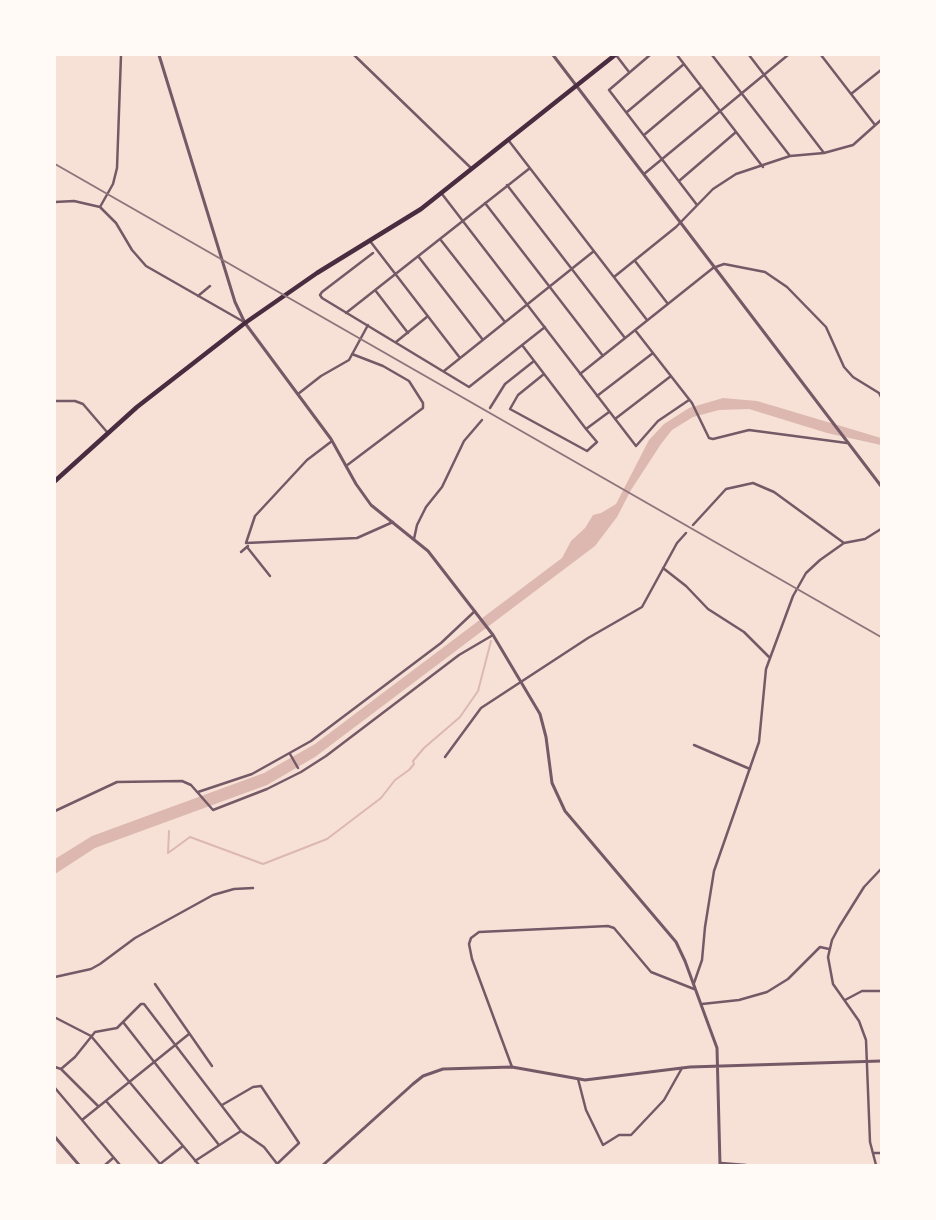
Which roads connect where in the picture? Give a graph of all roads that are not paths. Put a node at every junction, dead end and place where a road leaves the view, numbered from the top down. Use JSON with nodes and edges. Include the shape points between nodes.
{"nodes":[{"id":1,"x":121,"y":55,"type":"edge"},
{"id":2,"x":159,"y":55,"type":"edge"},
{"id":3,"x":354,"y":55,"type":"edge"},
{"id":4,"x":553,"y":55,"type":"edge"},
{"id":5,"x":616,"y":55,"type":"edge"},
{"id":6,"x":650,"y":55,"type":"edge"},
{"id":7,"x":677,"y":55,"type":"edge"},
{"id":8,"x":712,"y":55,"type":"edge"},
{"id":9,"x":749,"y":55,"type":"edge"},
{"id":10,"x":821,"y":55,"type":"edge"},
{"id":11,"x":786,"y":56,"type":"edge"},
{"id":12,"x":684,"y":64,"type":"junction"},
{"id":13,"x":881,"y":70,"type":"edge"},
{"id":14,"x":630,"y":72,"type":"junction"},
{"id":15,"x":764,"y":74,"type":"junction"},
{"id":16,"x":577,"y":86,"type":"junction"},
{"id":17,"x":701,"y":87,"type":"junction"},
{"id":18,"x":741,"y":92,"type":"junction"},
{"id":19,"x":851,"y":94,"type":"junction"},
{"id":20,"x":719,"y":110,"type":"junction"},
{"id":21,"x":626,"y":112,"type":"junction"},
{"id":22,"x":881,"y":120,"type":"edge"},
{"id":23,"x":875,"y":125,"type":"junction"},
{"id":24,"x":736,"y":132,"type":"junction"},
{"id":25,"x":644,"y":135,"type":"junction"},
{"id":26,"x":509,"y":141,"type":"junction"},
{"id":27,"x":824,"y":153,"type":"junction"},
{"id":28,"x":790,"y":156,"type":"junction"},
{"id":29,"x":662,"y":158,"type":"junction"},
{"id":30,"x":763,"y":167,"type":"junction"},
{"id":31,"x":530,"y":168,"type":"junction"},
{"id":32,"x":472,"y":170,"type":"junction"},
{"id":33,"x":644,"y":174,"type":"junction"},
{"id":34,"x":680,"y":181,"type":"junction"},
{"id":35,"x":507,"y":186,"type":"junction"},
{"id":36,"x":442,"y":194,"type":"junction"},
{"id":37,"x":55,"y":202,"type":"edge"},
{"id":38,"x":485,"y":203,"type":"junction"},
{"id":39,"x":697,"y":205,"type":"junction"},
{"id":40,"x":101,"y":206,"type":"junction"},
{"id":41,"x":463,"y":221,"type":"junction"},
{"id":42,"x":679,"y":223,"type":"junction"},
{"id":43,"x":440,"y":239,"type":"junction"},
{"id":44,"x":370,"y":241,"type":"junction"},
{"id":45,"x":373,"y":252,"type":"dead end"},
{"id":46,"x":594,"y":252,"type":"junction"},
{"id":47,"x":418,"y":256,"type":"junction"},
{"id":48,"x":634,"y":260,"type":"junction"},
{"id":49,"x":713,"y":268,"type":"junction"},
{"id":50,"x":572,"y":270,"type":"junction"},
{"id":51,"x":396,"y":274,"type":"junction"},
{"id":52,"x":614,"y":277,"type":"junction"},
{"id":53,"x":210,"y":286,"type":"dead end"},
{"id":54,"x":550,"y":287,"type":"junction"},
{"id":55,"x":375,"y":290,"type":"junction"},
{"id":56,"x":198,"y":296,"type":"junction"},
{"id":57,"x":668,"y":304,"type":"junction"},
{"id":58,"x":527,"y":305,"type":"junction"},
{"id":59,"x":346,"y":313,"type":"junction"},
{"id":60,"x":428,"y":316,"type":"junction"},
{"id":61,"x":647,"y":320,"type":"junction"},
{"id":62,"x":505,"y":322,"type":"junction"},
{"id":63,"x":245,"y":323,"type":"junction"},
{"id":64,"x":368,"y":326,"type":"junction"},
{"id":65,"x":544,"y":327,"type":"junction"},
{"id":66,"x":635,"y":330,"type":"junction"},
{"id":67,"x":408,"y":333,"type":"junction"},
{"id":68,"x":625,"y":338,"type":"junction"},
{"id":69,"x":483,"y":340,"type":"junction"},
{"id":70,"x":396,"y":342,"type":"junction"},
{"id":71,"x":522,"y":345,"type":"junction"},
{"id":72,"x":653,"y":353,"type":"junction"},
{"id":73,"x":352,"y":354,"type":"junction"},
{"id":74,"x":603,"y":356,"type":"junction"},
{"id":75,"x":460,"y":358,"type":"junction"},
{"id":76,"x":534,"y":361,"type":"junction"},
{"id":77,"x":444,"y":370,"type":"junction"},
{"id":78,"x":544,"y":374,"type":"junction"},
{"id":79,"x":580,"y":374,"type":"junction"},
{"id":80,"x":671,"y":376,"type":"junction"},
{"id":81,"x":298,"y":394,"type":"junction"},
{"id":82,"x":597,"y":396,"type":"junction"},
{"id":83,"x":881,"y":397,"type":"edge"},
{"id":84,"x":689,"y":400,"type":"junction"},
{"id":85,"x":55,"y":402,"type":"edge"},
{"id":86,"x":490,"y":408,"type":"dead end"},
{"id":87,"x":609,"y":411,"type":"junction"},
{"id":88,"x":482,"y":420,"type":"dead end"},
{"id":89,"x":615,"y":420,"type":"junction"},
{"id":90,"x":586,"y":429,"type":"junction"},
{"id":91,"x":107,"y":432,"type":"junction"},
{"id":92,"x":332,"y":441,"type":"junction"},
{"id":93,"x":847,"y":443,"type":"junction"},
{"id":94,"x":587,"y":451,"type":"junction"},
{"id":95,"x":584,"y":454,"type":"dead end"},
{"id":96,"x":346,"y":467,"type":"junction"},
{"id":97,"x":55,"y":481,"type":"edge"},
{"id":98,"x":881,"y":486,"type":"edge"},
{"id":99,"x":393,"y":522,"type":"junction"},
{"id":100,"x":692,"y":526,"type":"dead end"},
{"id":101,"x":881,"y":529,"type":"edge"},
{"id":102,"x":686,"y":533,"type":"dead end"},
{"id":103,"x":414,"y":539,"type":"junction"},
{"id":104,"x":844,"y":543,"type":"junction"},
{"id":105,"x":248,"y":546,"type":"junction"},
{"id":106,"x":242,"y":552,"type":"dead end"},
{"id":107,"x":663,"y":568,"type":"junction"},
{"id":108,"x":270,"y":576,"type":"dead end"},
{"id":109,"x":475,"y":611,"type":"junction"},
{"id":110,"x":492,"y":635,"type":"junction"},
{"id":111,"x":770,"y":658,"type":"junction"},
{"id":112,"x":520,"y":681,"type":"junction"},
{"id":113,"x":694,"y":745,"type":"dead end"},
{"id":114,"x":290,"y":754,"type":"junction"},
{"id":115,"x":445,"y":757,"type":"dead end"},
{"id":116,"x":298,"y":768,"type":"dead end"},
{"id":117,"x":750,"y":769,"type":"junction"},
{"id":118,"x":198,"y":792,"type":"junction"},
{"id":119,"x":55,"y":811,"type":"edge"},
{"id":120,"x":881,"y":869,"type":"edge"},
{"id":121,"x":253,"y":888,"type":"dead end"},
{"id":122,"x":829,"y":948,"type":"junction"},
{"id":123,"x":55,"y":977,"type":"edge"},
{"id":124,"x":694,"y":983,"type":"junction"},
{"id":125,"x":156,"y":984,"type":"dead end"},
{"id":126,"x":696,"y":989,"type":"junction"},
{"id":127,"x":881,"y":991,"type":"edge"},
{"id":128,"x":845,"y":1000,"type":"junction"},
{"id":129,"x":702,"y":1004,"type":"junction"},
{"id":130,"x":56,"y":1018,"type":"edge"},
{"id":131,"x":122,"y":1022,"type":"junction"},
{"id":132,"x":189,"y":1034,"type":"junction"},
{"id":133,"x":91,"y":1036,"type":"junction"},
{"id":134,"x":176,"y":1044,"type":"junction"},
{"id":135,"x":867,"y":1061,"type":"junction"},
{"id":136,"x":881,"y":1061,"type":"edge"},
{"id":137,"x":154,"y":1062,"type":"junction"},
{"id":138,"x":212,"y":1066,"type":"dead end"},
{"id":139,"x":717,"y":1066,"type":"junction"},
{"id":140,"x":55,"y":1067,"type":"edge"},
{"id":141,"x":512,"y":1067,"type":"junction"},
{"id":142,"x":682,"y":1068,"type":"junction"},
{"id":143,"x":61,"y":1069,"type":"junction"},
{"id":144,"x":578,"y":1079,"type":"junction"},
{"id":145,"x":130,"y":1083,"type":"junction"},
{"id":146,"x":55,"y":1088,"type":"edge"},
{"id":147,"x":106,"y":1101,"type":"junction"},
{"id":148,"x":222,"y":1105,"type":"junction"},
{"id":149,"x":98,"y":1106,"type":"junction"},
{"id":150,"x":82,"y":1120,"type":"junction"},
{"id":151,"x":242,"y":1131,"type":"junction"},
{"id":152,"x":55,"y":1136,"type":"edge"},
{"id":153,"x":219,"y":1145,"type":"junction"},
{"id":154,"x":182,"y":1146,"type":"junction"},
{"id":155,"x":873,"y":1153,"type":"junction"},
{"id":156,"x":881,"y":1153,"type":"edge"},
{"id":157,"x":114,"y":1158,"type":"junction"},
{"id":158,"x":195,"y":1161,"type":"junction"},
{"id":159,"x":277,"y":1164,"type":"edge"},
{"id":160,"x":720,"y":1164,"type":"edge"},
{"id":161,"x":79,"y":1165,"type":"edge"},
{"id":162,"x":105,"y":1165,"type":"edge"},
{"id":163,"x":120,"y":1165,"type":"edge"},
{"id":164,"x":160,"y":1165,"type":"edge"},
{"id":165,"x":199,"y":1165,"type":"edge"},
{"id":166,"x":323,"y":1165,"type":"edge"},
{"id":167,"x":746,"y":1165,"type":"edge"},
{"id":168,"x":876,"y":1165,"type":"edge"}],
"edges":[{"from":1,"to":40,"type":"street","via":[[117,168],[113,184]]},
{"from":2,"to":63,"type":"street","via":[[229,282]]},
{"from":3,"to":32,"type":"street"},
{"from":4,"to":16,"type":"street"},
{"from":5,"to":14,"type":"street"},
{"from":5,"to":16,"type":"main road"},
{"from":6,"to":14,"type":"street"},
{"from":7,"to":12,"type":"street"},
{"from":8,"to":18,"type":"street"},
{"from":9,"to":15,"type":"street"},
{"from":10,"to":19,"type":"street"},
{"from":11,"to":15,"type":"street"},
{"from":12,"to":17,"type":"street"},
{"from":12,"to":21,"type":"street"},
{"from":13,"to":19,"type":"street"},
{"from":14,"to":21,"type":"street","via":[[609,90]]},
{"from":15,"to":18,"type":"street"},
{"from":15,"to":27,"type":"street"},
{"from":16,"to":26,"type":"main road"},
{"from":16,"to":33,"type":"street"},
{"from":17,"to":20,"type":"street"},
{"from":17,"to":25,"type":"street"},
{"from":18,"to":20,"type":"street"},
{"from":18,"to":28,"type":"street"},
{"from":19,"to":23,"type":"street"},
{"from":20,"to":24,"type":"street"},
{"from":20,"to":29,"type":"street"},
{"from":21,"to":25,"type":"street"},
{"from":22,"to":23,"type":"street"},
{"from":23,"to":27,"type":"street","via":[[853,145]]},
{"from":24,"to":30,"type":"street"},
{"from":24,"to":34,"type":"street"},
{"from":25,"to":29,"type":"street"},
{"from":26,"to":31,"type":"street"},
{"from":26,"to":32,"type":"main road"},
{"from":27,"to":28,"type":"street"},
{"from":28,"to":30,"type":"street"},
{"from":29,"to":33,"type":"street"},
{"from":29,"to":34,"type":"street"},
{"from":30,"to":39,"type":"street","via":[[736,174],[713,189]]},
{"from":31,"to":35,"type":"street"},
{"from":31,"to":46,"type":"street"},
{"from":32,"to":36,"type":"main road"},
{"from":33,"to":42,"type":"street"},
{"from":34,"to":39,"type":"street"},
{"from":35,"to":38,"type":"street"},
{"from":35,"to":50,"type":"street"},
{"from":36,"to":41,"type":"street"},
{"from":36,"to":44,"type":"main road"},
{"from":37,"to":40,"type":"street","via":[[74,201]]},
{"from":38,"to":41,"type":"street"},
{"from":38,"to":54,"type":"street"},
{"from":39,"to":42,"type":"street"},
{"from":40,"to":56,"type":"street","via":[[146,266]]},
{"from":41,"to":43,"type":"street"},
{"from":41,"to":58,"type":"street"},
{"from":42,"to":48,"type":"street"},
{"from":42,"to":49,"type":"street"},
{"from":43,"to":47,"type":"street"},
{"from":43,"to":62,"type":"street"},
{"from":44,"to":51,"type":"street"},
{"from":44,"to":63,"type":"main road","via":[[295,287]]},
{"from":45,"to":59,"type":"street","via":[[320,295]]},
{"from":46,"to":50,"type":"street"},
{"from":46,"to":52,"type":"street"},
{"from":47,"to":51,"type":"street"},
{"from":47,"to":69,"type":"street"},
{"from":48,"to":52,"type":"street"},
{"from":48,"to":57,"type":"street"},
{"from":49,"to":57,"type":"street"},
{"from":49,"to":83,"type":"street","via":[[724,264],[765,272],[787,286],[826,327],[844,367]]},
{"from":49,"to":93,"type":"street"},
{"from":50,"to":54,"type":"street"},
{"from":50,"to":68,"type":"street"},
{"from":51,"to":55,"type":"street"},
{"from":51,"to":60,"type":"street"},
{"from":52,"to":61,"type":"street"},
{"from":53,"to":56,"type":"street"},
{"from":54,"to":58,"type":"street"},
{"from":54,"to":74,"type":"street"},
{"from":55,"to":59,"type":"street"},
{"from":55,"to":67,"type":"street"},
{"from":56,"to":63,"type":"street"},
{"from":57,"to":61,"type":"street"},
{"from":58,"to":62,"type":"street"},
{"from":58,"to":65,"type":"street"},
{"from":59,"to":64,"type":"street"},
{"from":60,"to":67,"type":"street"},
{"from":60,"to":75,"type":"street"},
{"from":61,"to":66,"type":"street"},
{"from":62,"to":69,"type":"street"},
{"from":63,"to":81,"type":"street"},
{"from":63,"to":91,"type":"main road"},
{"from":64,"to":70,"type":"street"},
{"from":64,"to":73,"type":"street"},
{"from":65,"to":71,"type":"street"},
{"from":65,"to":79,"type":"street"},
{"from":66,"to":68,"type":"street"},
{"from":66,"to":72,"type":"street"},
{"from":67,"to":70,"type":"street"},
{"from":68,"to":74,"type":"street"},
{"from":69,"to":75,"type":"street"},
{"from":70,"to":77,"type":"street"},
{"from":71,"to":76,"type":"street"},
{"from":71,"to":77,"type":"street","via":[[470,387]]},
{"from":72,"to":80,"type":"street"},
{"from":72,"to":82,"type":"street"},
{"from":73,"to":81,"type":"street","via":[[349,360]]},
{"from":73,"to":96,"type":"street","via":[[409,380],[423,408]]},
{"from":74,"to":79,"type":"street"},
{"from":75,"to":77,"type":"street"},
{"from":76,"to":78,"type":"street"},
{"from":76,"to":86,"type":"street","via":[[504,384]]},
{"from":78,"to":90,"type":"street"},
{"from":78,"to":94,"type":"street","via":[[518,395],[510,409]]},
{"from":79,"to":82,"type":"street"},
{"from":80,"to":84,"type":"street"},
{"from":80,"to":89,"type":"street"},
{"from":81,"to":92,"type":"street"},
{"from":82,"to":87,"type":"street"},
{"from":84,"to":89,"type":"street","via":[[658,421],[636,446]]},
{"from":84,"to":93,"type":"street","via":[[706,436],[713,439],[750,430]]},
{"from":85,"to":91,"type":"street","via":[[83,404]]},
{"from":87,"to":89,"type":"street"},
{"from":87,"to":90,"type":"street"},
{"from":88,"to":103,"type":"street","via":[[464,441],[442,487],[426,506]]},
{"from":90,"to":94,"type":"street","via":[[597,442]]},
{"from":91,"to":97,"type":"main road"},
{"from":92,"to":96,"type":"street"},
{"from":92,"to":105,"type":"street","via":[[307,460],[255,516],[246,543]]},
{"from":93,"to":98,"type":"street"},
{"from":94,"to":95,"type":"street"},
{"from":96,"to":99,"type":"street","via":[[371,505]]},
{"from":99,"to":103,"type":"street"},
{"from":99,"to":105,"type":"street","via":[[357,538],[268,541]]},
{"from":100,"to":104,"type":"street","via":[[726,489],[753,483],[774,492]]},
{"from":101,"to":104,"type":"street","via":[[865,539]]},
{"from":102,"to":107,"type":"street"},
{"from":103,"to":109,"type":"street","via":[[441,565]]},
{"from":104,"to":111,"type":"street","via":[[806,573],[793,596]]},
{"from":105,"to":106,"type":"street"},
{"from":105,"to":108,"type":"street"},
{"from":107,"to":111,"type":"street","via":[[708,609],[744,632]]},
{"from":107,"to":112,"type":"street","via":[[642,607]]},
{"from":109,"to":110,"type":"street"},
{"from":109,"to":114,"type":"street","via":[[441,643]]},
{"from":110,"to":112,"type":"street"},
{"from":110,"to":118,"type":"street","via":[[301,772],[213,810]]},
{"from":111,"to":117,"type":"street","via":[[762,688],[760,742]]},
{"from":112,"to":115,"type":"street","via":[[475,714]]},
{"from":112,"to":124,"type":"street","via":[[544,724],[552,783],[565,811],[669,931]]},
{"from":113,"to":117,"type":"street"},
{"from":114,"to":116,"type":"street"},
{"from":114,"to":118,"type":"street","via":[[252,774]]},
{"from":117,"to":124,"type":"street","via":[[714,871],[702,960]]},
{"from":118,"to":119,"type":"street","via":[[182,781],[117,782]]},
{"from":120,"to":122,"type":"street","via":[[864,887]]},
{"from":121,"to":123,"type":"street","via":[[213,895],[135,938],[91,969]]},
{"from":122,"to":128,"type":"street","via":[[833,984]]},
{"from":122,"to":129,"type":"street","via":[[820,947],[788,979],[767,992],[739,1000]]},
{"from":124,"to":126,"type":"street"},
{"from":125,"to":132,"type":"street"},
{"from":126,"to":129,"type":"street"},
{"from":126,"to":141,"type":"street","via":[[650,972],[614,928],[608,926],[478,932],[469,944],[472,959]]},
{"from":127,"to":128,"type":"street","via":[[862,991]]},
{"from":128,"to":135,"type":"street","via":[[863,1030]]},
{"from":129,"to":139,"type":"street","via":[[717,1048]]},
{"from":130,"to":133,"type":"street"},
{"from":131,"to":133,"type":"street","via":[[117,1028],[95,1032]]},
{"from":131,"to":134,"type":"street","via":[[144,1004]]},
{"from":131,"to":137,"type":"street"},
{"from":132,"to":134,"type":"street"},
{"from":132,"to":138,"type":"street"},
{"from":133,"to":143,"type":"street","via":[[76,1057]]},
{"from":133,"to":145,"type":"street"},
{"from":134,"to":137,"type":"street"},
{"from":134,"to":148,"type":"street"},
{"from":135,"to":136,"type":"street"},
{"from":135,"to":139,"type":"street"},
{"from":135,"to":155,"type":"street"},
{"from":137,"to":145,"type":"street"},
{"from":137,"to":153,"type":"street"},
{"from":139,"to":142,"type":"street"},
{"from":139,"to":160,"type":"street"},
{"from":140,"to":143,"type":"street"},
{"from":141,"to":144,"type":"street"},
{"from":141,"to":166,"type":"street","via":[[462,1067],[423,1076]]},
{"from":142,"to":144,"type":"street","via":[[613,1078]]},
{"from":142,"to":144,"type":"street","via":[[664,1100],[631,1135],[619,1136],[603,1145],[586,1110]]},
{"from":143,"to":149,"type":"street"},
{"from":145,"to":147,"type":"street"},
{"from":145,"to":154,"type":"street"},
{"from":146,"to":150,"type":"street"},
{"from":147,"to":149,"type":"street"},
{"from":147,"to":164,"type":"street"},
{"from":148,"to":151,"type":"street"},
{"from":148,"to":159,"type":"street","via":[[253,1087],[261,1086],[298,1143]]},
{"from":149,"to":150,"type":"street"},
{"from":150,"to":157,"type":"street"},
{"from":151,"to":153,"type":"street"},
{"from":151,"to":159,"type":"street","via":[[264,1147]]},
{"from":152,"to":161,"type":"street"},
{"from":153,"to":158,"type":"street"},
{"from":154,"to":158,"type":"street"},
{"from":154,"to":164,"type":"street"},
{"from":155,"to":156,"type":"street"},
{"from":155,"to":168,"type":"street"},
{"from":157,"to":162,"type":"street"},
{"from":157,"to":163,"type":"street"},
{"from":158,"to":165,"type":"street"},
{"from":160,"to":167,"type":"street"}]}
